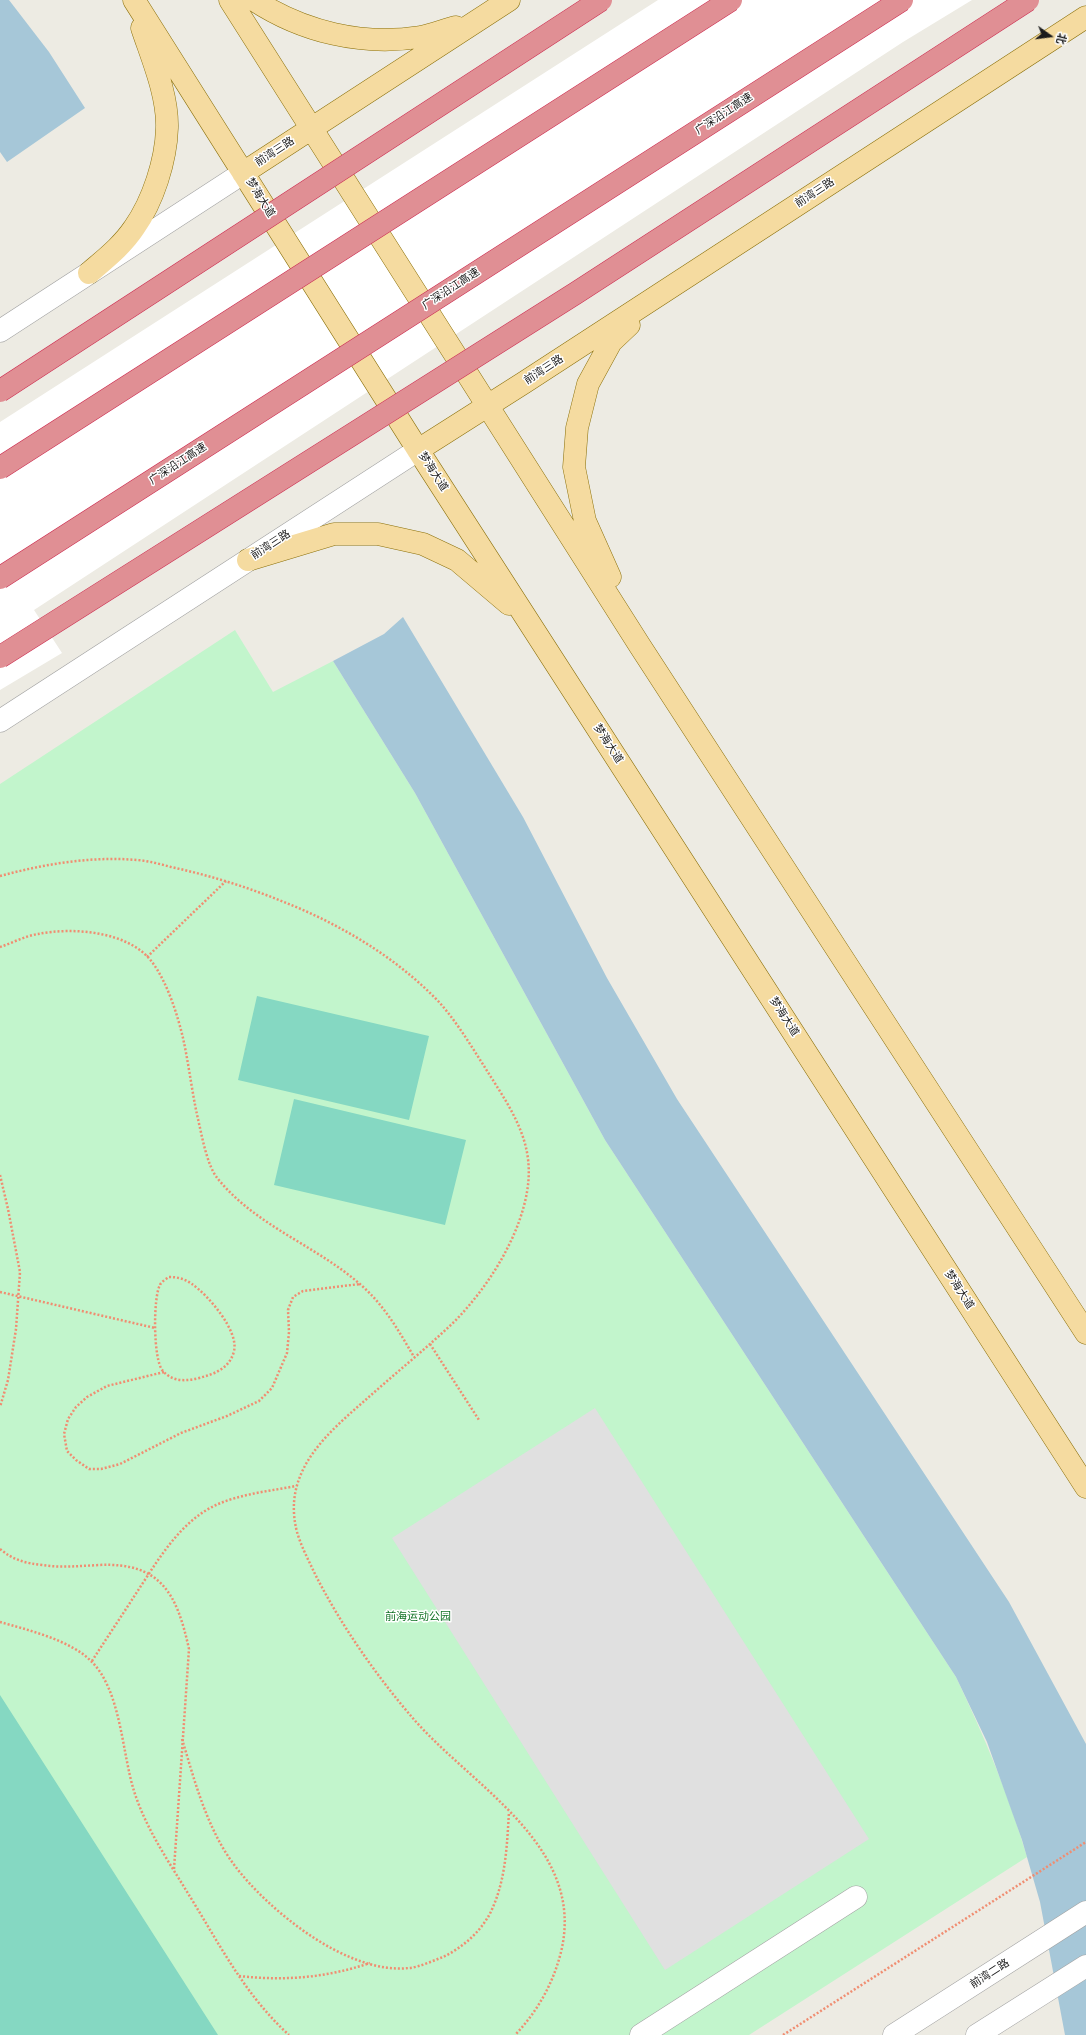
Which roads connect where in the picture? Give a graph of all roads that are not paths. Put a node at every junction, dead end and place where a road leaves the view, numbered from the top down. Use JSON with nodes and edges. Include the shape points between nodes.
{"nodes":[{"id":1,"x":133,"y":0,"type":"edge"},
{"id":2,"x":230,"y":0,"type":"edge"},
{"id":3,"x":254,"y":0,"type":"edge"},
{"id":4,"x":509,"y":0,"type":"edge"},
{"id":5,"x":601,"y":0,"type":"edge"},
{"id":6,"x":731,"y":0,"type":"edge"},
{"id":7,"x":902,"y":0,"type":"edge"},
{"id":8,"x":1028,"y":0,"type":"edge"},
{"id":9,"x":1086,"y":17,"type":"edge"},
{"id":10,"x":476,"y":21,"type":"junction"},
{"id":11,"x":312,"y":128,"type":"junction"},
{"id":12,"x":243,"y":173,"type":"junction"},
{"id":13,"x":89,"y":273,"type":"junction"},
{"id":14,"x":666,"y":290,"type":"junction"},
{"id":15,"x":0,"y":331,"type":"edge"},
{"id":16,"x":0,"y":391,"type":"edge"},
{"id":17,"x":488,"y":406,"type":"junction"},
{"id":18,"x":418,"y":450,"type":"junction"},
{"id":19,"x":0,"y":468,"type":"edge"},
{"id":20,"x":248,"y":560,"type":"junction"},
{"id":21,"x":0,"y":578,"type":"edge"},
{"id":22,"x":532,"y":625,"type":"junction"},
{"id":23,"x":640,"y":646,"type":"junction"},
{"id":24,"x":0,"y":657,"type":"edge"},
{"id":25,"x":0,"y":721,"type":"edge"},
{"id":26,"x":1086,"y":1333,"type":"edge"},
{"id":27,"x":1086,"y":1487,"type":"edge"},
{"id":28,"x":856,"y":1897,"type":"dead end"},
{"id":29,"x":1086,"y":1912,"type":"edge"},
{"id":30,"x":1086,"y":1966,"type":"edge"},
{"id":31,"x":641,"y":2035,"type":"edge"},
{"id":32,"x":894,"y":2035,"type":"edge"},
{"id":33,"x":977,"y":2035,"type":"edge"}],
"edges":[{"from":1,"to":12,"type":"main road","name":"梦海大道"},
{"from":1,"to":13,"type":"main road","via":[[161,87],[167,127],[162,162],[151,196],[135,228],[114,252]]},
{"from":2,"to":11,"type":"main road"},
{"from":3,"to":10,"type":"main road","via":[[288,19],[324,32],[386,40],[421,36]]},
{"from":4,"to":10,"type":"main road","name":"前湾三路"},
{"from":5,"to":16,"type":"highway","bridge":true},
{"from":6,"to":19,"type":"highway","bridge":true},
{"from":7,"to":21,"type":"highway","name":"广深沿江高速","bridge":true},
{"from":8,"to":24,"type":"highway","bridge":true,"via":[[576,293]]},
{"from":9,"to":14,"type":"main road","name":"前湾三路"},
{"from":10,"to":11,"type":"main road","name":"前湾三路"},
{"from":11,"to":12,"type":"main road","name":"前湾三路"},
{"from":11,"to":17,"type":"main road"},
{"from":12,"to":13,"type":"street","name":"前湾三路"},
{"from":12,"to":18,"type":"main road","name":"梦海大道"},
{"from":13,"to":15,"type":"street","name":"前湾三路"},
{"from":14,"to":17,"type":"main road","name":"前湾三路"},
{"from":14,"to":23,"type":"main road","via":[[611,342],[588,384],[577,428],[574,468],[585,521]]},
{"from":17,"to":18,"type":"main road","name":"前湾三路"},
{"from":17,"to":23,"type":"main road"},
{"from":18,"to":20,"type":"street","name":"前湾三路"},
{"from":18,"to":22,"type":"main road","name":"梦海大道"},
{"from":20,"to":22,"type":"main road","via":[[334,534],[378,534],[423,544],[456,560]]},
{"from":20,"to":25,"type":"street","name":"前湾三路"},
{"from":22,"to":27,"type":"main road","name":"梦海大道"},
{"from":23,"to":26,"type":"main road"},
{"from":28,"to":31,"type":"street"},
{"from":29,"to":32,"type":"street","name":"前湾二路"},
{"from":30,"to":33,"type":"street"}]}
